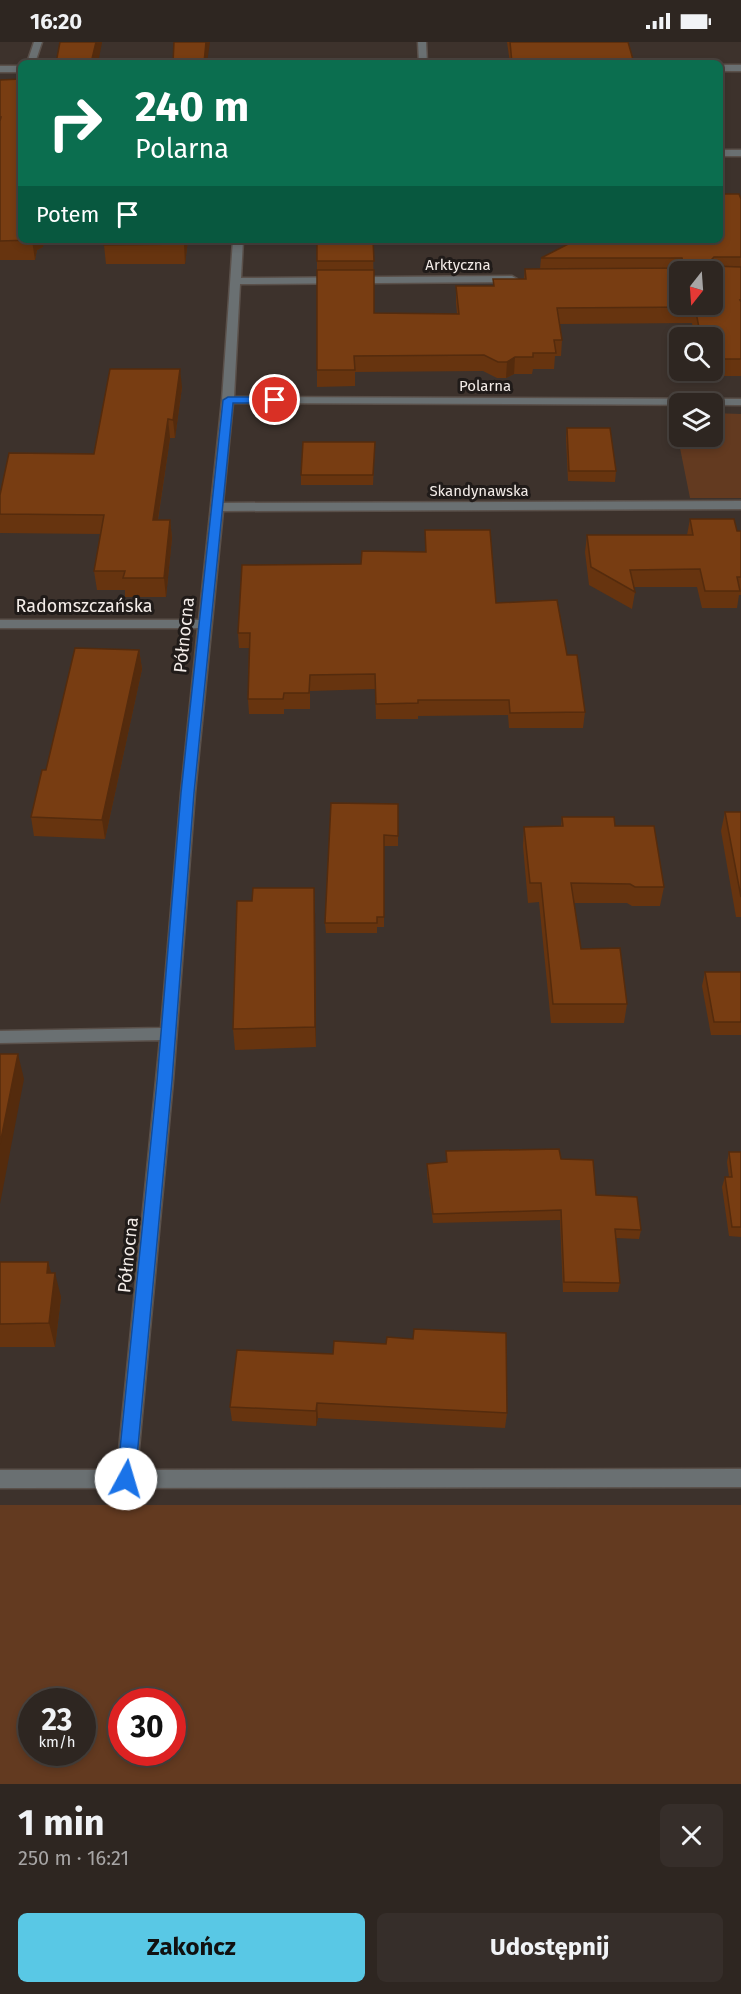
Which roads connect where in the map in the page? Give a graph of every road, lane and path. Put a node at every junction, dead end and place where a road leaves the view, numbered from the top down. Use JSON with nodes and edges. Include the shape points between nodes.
{"nodes":[{"id":1,"x":38,"y":42,"type":"edge"},
{"id":2,"x":422,"y":42,"type":"edge"},
{"id":3,"x":32,"y":60,"type":"edge"},
{"id":4,"x":423,"y":60,"type":"edge"},
{"id":5,"x":723,"y":68,"type":"edge"},
{"id":6,"x":741,"y":68,"type":"edge"},
{"id":7,"x":0,"y":69,"type":"edge"},
{"id":8,"x":18,"y":69,"type":"edge"},
{"id":9,"x":723,"y":153,"type":"edge"},
{"id":10,"x":741,"y":153,"type":"edge"},
{"id":11,"x":238,"y":243,"type":"edge"},
{"id":12,"x":524,"y":279,"type":"edge"},
{"id":13,"x":236,"y":281,"type":"junction"},
{"id":14,"x":228,"y":400,"type":"junction"},
{"id":15,"x":741,"y":402,"type":"edge"},
{"id":16,"x":741,"y":505,"type":"edge"},
{"id":17,"x":217,"y":507,"type":"junction"},
{"id":18,"x":0,"y":624,"type":"edge"},
{"id":19,"x":205,"y":624,"type":"junction"},
{"id":20,"x":167,"y":1034,"type":"junction"},
{"id":21,"x":0,"y":1037,"type":"edge"},
{"id":22,"x":741,"y":1478,"type":"edge"},
{"id":23,"x":0,"y":1479,"type":"edge"},
{"id":24,"x":126,"y":1479,"type":"junction"}],
"edges":[{"from":1,"to":3,"type":"street"},
{"from":2,"to":4,"type":"street"},
{"from":5,"to":6,"type":"street"},
{"from":7,"to":8,"type":"street"},
{"from":9,"to":10,"type":"street"},
{"from":11,"to":13,"type":"street","name":"Północna"},
{"from":12,"to":13,"type":"street","name":"Arktyczna"},
{"from":13,"to":14,"type":"street","name":"Północna"},
{"from":14,"to":15,"type":"street","name":"Polarna"},
{"from":14,"to":17,"type":"street","name":"Północna"},
{"from":16,"to":17,"type":"street","name":"Skandynawska"},
{"from":17,"to":19,"type":"street","name":"Północna"},
{"from":18,"to":19,"type":"street","name":"Radomszczańska"},
{"from":19,"to":20,"type":"street","name":"Północna"},
{"from":20,"to":21,"type":"street"},
{"from":20,"to":24,"type":"street","name":"Północna"},
{"from":22,"to":24,"type":"street"},
{"from":23,"to":24,"type":"street"}]}
